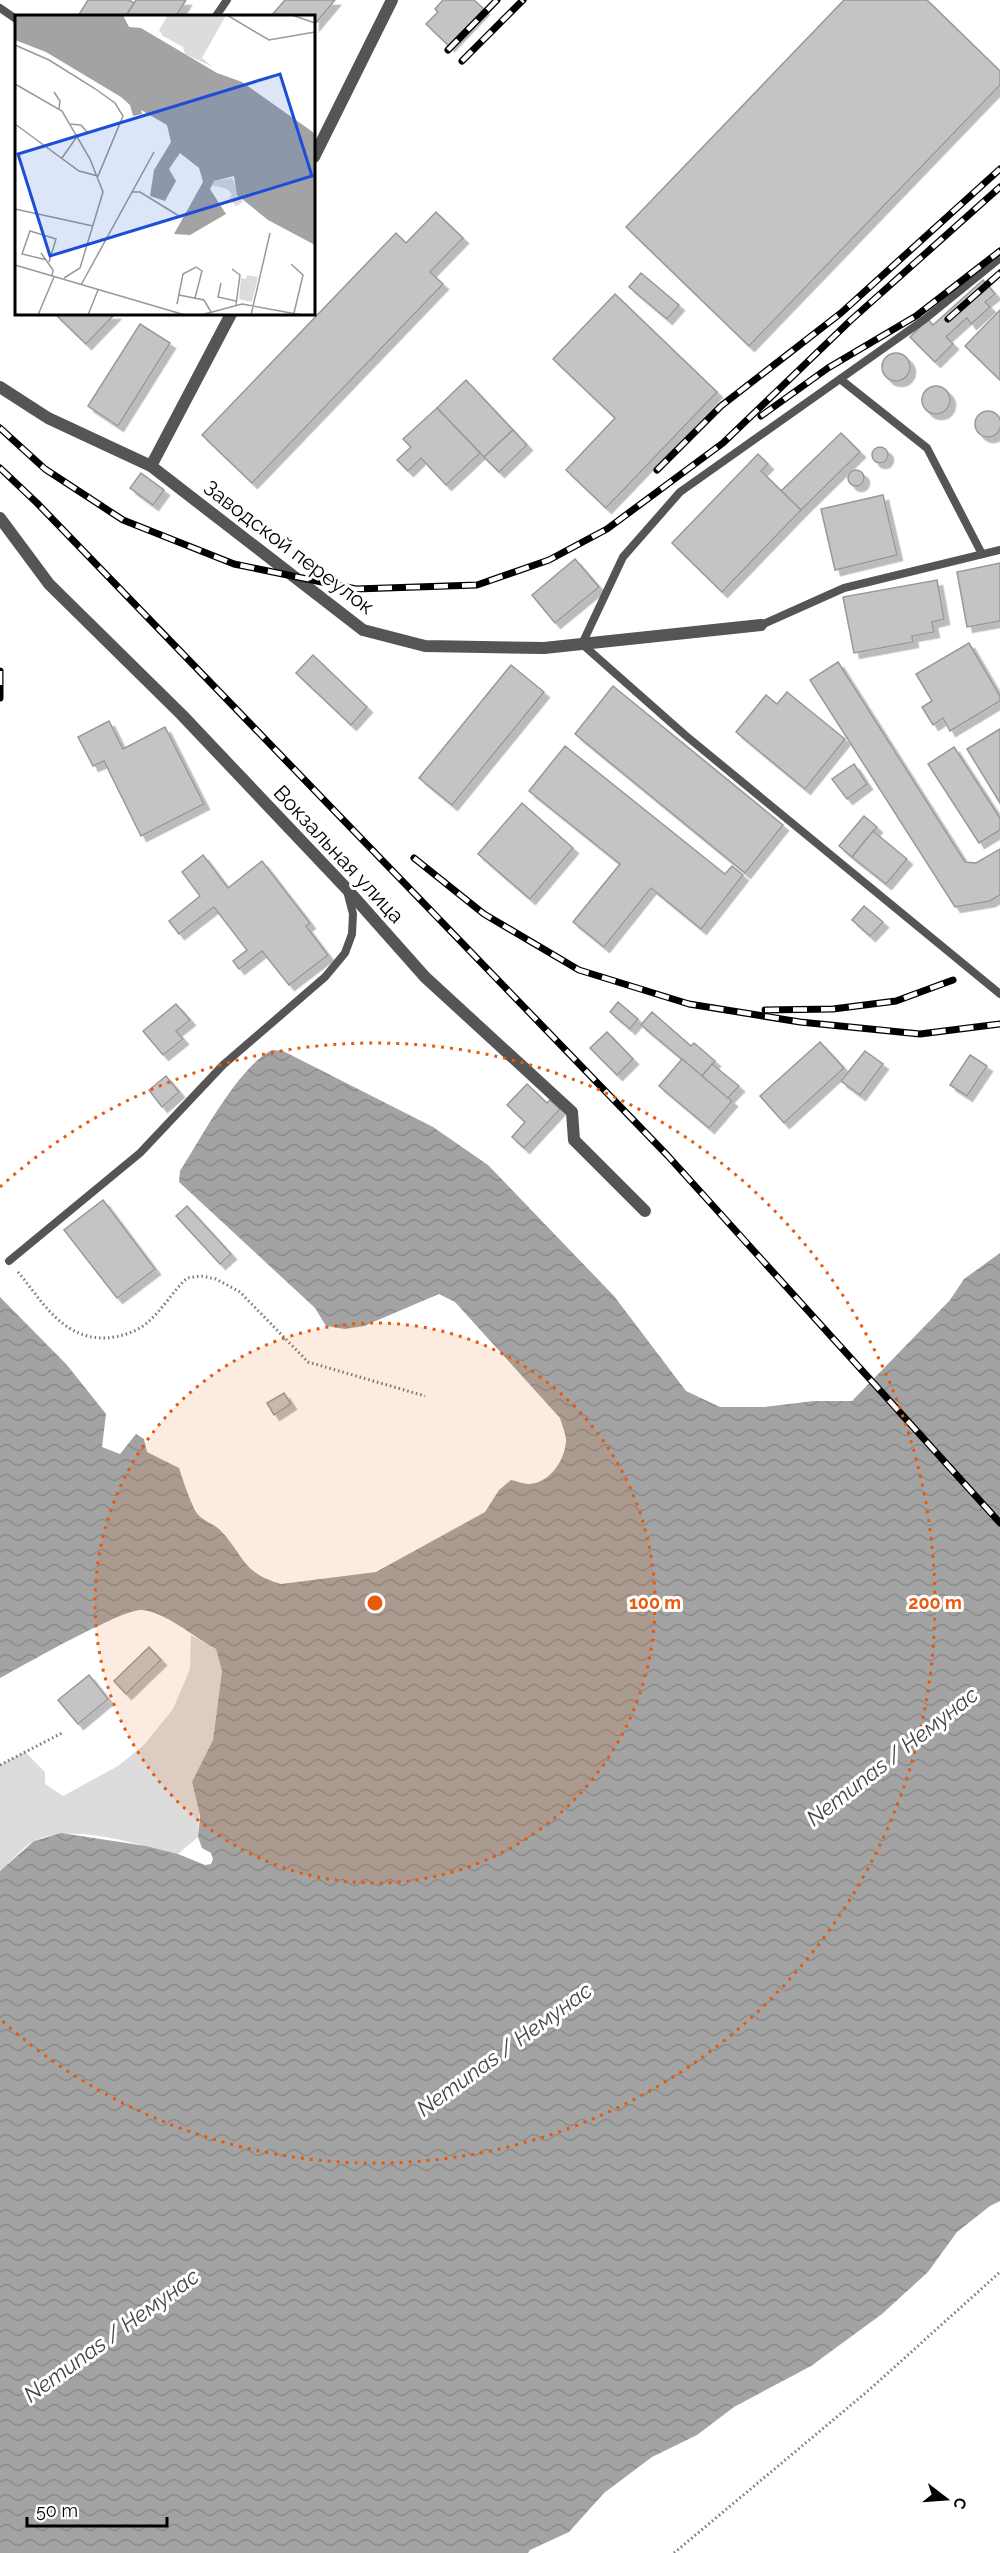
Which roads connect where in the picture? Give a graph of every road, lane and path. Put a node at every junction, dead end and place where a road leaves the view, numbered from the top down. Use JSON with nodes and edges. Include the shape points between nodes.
{"nodes":[{"id":1,"x":227,"y":0,"type":"edge"},
{"id":2,"x":392,"y":0,"type":"edge"},
{"id":3,"x":0,"y":8,"type":"edge"},
{"id":4,"x":217,"y":15,"type":"edge"},
{"id":5,"x":15,"y":18,"type":"edge"},
{"id":6,"x":315,"y":154,"type":"edge"},
{"id":7,"x":1000,"y":258,"type":"edge"},
{"id":8,"x":230,"y":315,"type":"edge"},
{"id":9,"x":840,"y":379,"type":"junction"},
{"id":10,"x":0,"y":387,"type":"edge"},
{"id":11,"x":151,"y":466,"type":"junction"},
{"id":12,"x":0,"y":518,"type":"edge"},
{"id":13,"x":1000,"y":550,"type":"edge"},
{"id":14,"x":982,"y":554,"type":"junction"},
{"id":15,"x":761,"y":625,"type":"joint"},
{"id":16,"x":582,"y":644,"type":"junction"},
{"id":17,"x":346,"y":888,"type":"junction"},
{"id":18,"x":1000,"y":994,"type":"edge"},
{"id":19,"x":645,"y":1212,"type":"dead end"},
{"id":20,"x":9,"y":1261,"type":"joint"},
{"id":21,"x":425,"y":1396,"type":"dead end"},
{"id":22,"x":64,"y":1732,"type":"dead end"},
{"id":23,"x":0,"y":1765,"type":"edge"},
{"id":24,"x":1000,"y":2272,"type":"edge"},
{"id":25,"x":674,"y":2553,"type":"edge"}],
"edges":[{"from":1,"to":4,"type":"lane"},
{"from":2,"to":6,"type":"street"},
{"from":3,"to":5,"type":"lane"},
{"from":7,"to":9,"type":"lane","via":[[925,319]]},
{"from":8,"to":11,"type":"street"},
{"from":9,"to":14,"type":"lane","via":[[927,448]]},
{"from":9,"to":16,"type":"lane","via":[[680,492],[623,556]]},
{"from":10,"to":11,"type":"street","name":"Заводской переулок","via":[[48,418]]},
{"from":11,"to":16,"type":"street","name":"Заводской переулок","via":[[363,630],[425,646],[544,648]]},
{"from":12,"to":17,"type":"street","name":"Вокзальная улица","via":[[49,584],[182,715]]},
{"from":13,"to":14,"type":"lane"},
{"from":14,"to":15,"type":"lane","via":[[844,588]]},
{"from":15,"to":16,"type":"street","name":"Заводской переулок"},
{"from":16,"to":18,"type":"lane","via":[[685,735]]},
{"from":17,"to":19,"type":"street","name":"Вокзальная улица","via":[[425,977],[572,1112],[574,1140]]},
{"from":17,"to":20,"type":"lane","via":[[353,914],[352,934],[345,953],[325,977],[223,1065],[140,1153]]},
{"from":20,"to":21,"type":"path","via":[[60,1322],[75,1333],[95,1338],[118,1337],[146,1324],[187,1278],[201,1276],[227,1283],[240,1292],[308,1362]]},
{"from":22,"to":23,"type":"path"},
{"from":24,"to":25,"type":"path","via":[[869,2390]]}]}
